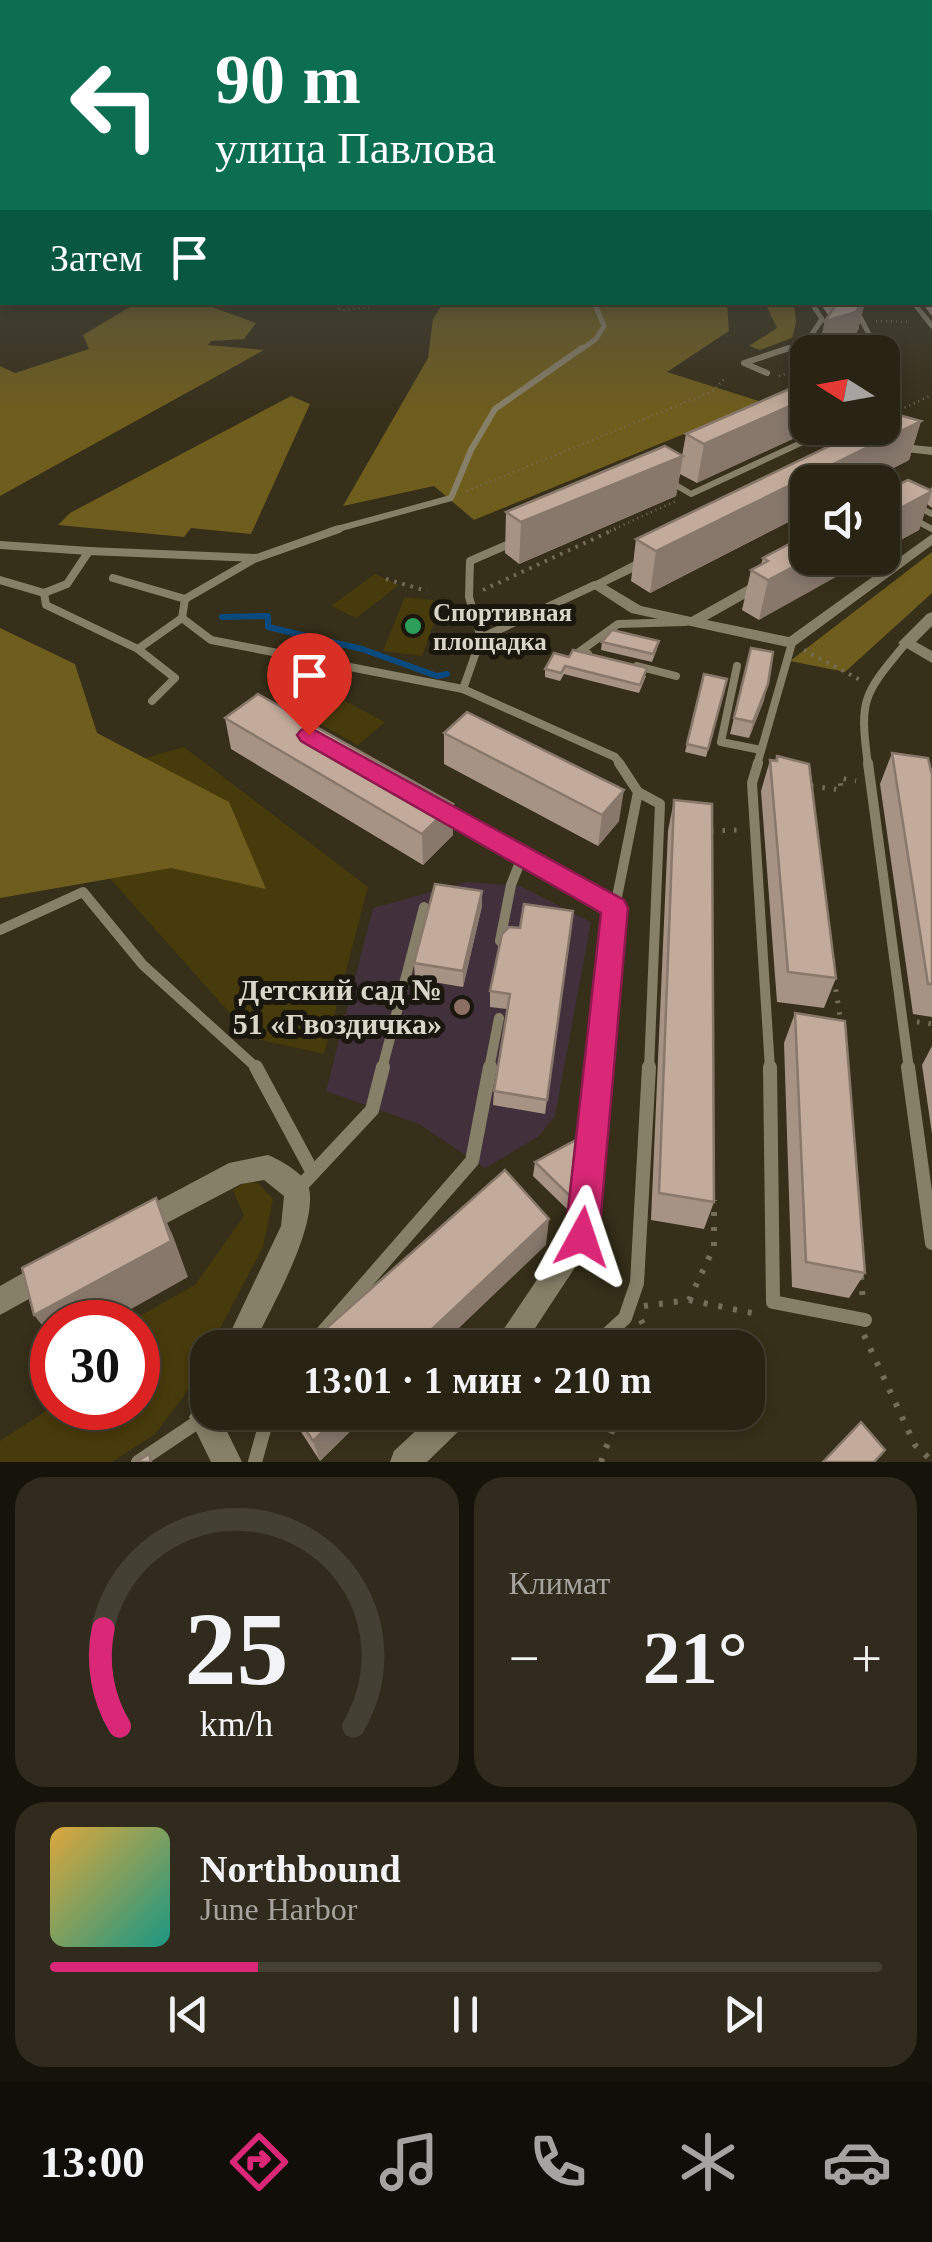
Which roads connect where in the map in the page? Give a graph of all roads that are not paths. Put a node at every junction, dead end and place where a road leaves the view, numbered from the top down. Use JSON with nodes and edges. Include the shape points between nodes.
{"nodes":[{"id":1,"x":595,"y":305,"type":"edge"},
{"id":2,"x":813,"y":305,"type":"edge"},
{"id":3,"x":854,"y":305,"type":"edge"},
{"id":4,"x":869,"y":334,"type":"dead end"},
{"id":5,"x":768,"y":373,"type":"road end"},
{"id":6,"x":796,"y":445,"type":"edge"},
{"id":7,"x":880,"y":445,"type":"edge"},
{"id":8,"x":932,"y":451,"type":"edge"},
{"id":9,"x":679,"y":470,"type":"edge"},
{"id":10,"x":906,"y":505,"type":"joint"},
{"id":11,"x":932,"y":514,"type":"edge"},
{"id":12,"x":932,"y":529,"type":"edge"},
{"id":13,"x":522,"y":538,"type":"edge"},
{"id":14,"x":932,"y":538,"type":"edge"},
{"id":15,"x":0,"y":546,"type":"edge"},
{"id":16,"x":89,"y":551,"type":"junction"},
{"id":17,"x":665,"y":551,"type":"edge"},
{"id":18,"x":257,"y":558,"type":"junction"},
{"id":19,"x":775,"y":576,"type":"edge"},
{"id":20,"x":114,"y":578,"type":"dead end"},
{"id":21,"x":0,"y":580,"type":"edge"},
{"id":22,"x":595,"y":585,"type":"junction"},
{"id":23,"x":44,"y":593,"type":"junction"},
{"id":24,"x":184,"y":599,"type":"junction"},
{"id":25,"x":182,"y":618,"type":"junction"},
{"id":26,"x":932,"y":618,"type":"edge"},
{"id":27,"x":693,"y":622,"type":"junction"},
{"id":28,"x":481,"y":638,"type":"junction"},
{"id":29,"x":906,"y":642,"type":"junction"},
{"id":30,"x":792,"y":643,"type":"junction"},
{"id":31,"x":138,"y":649,"type":"junction"},
{"id":32,"x":595,"y":656,"type":"edge"},
{"id":33,"x":932,"y":658,"type":"edge"},
{"id":34,"x":628,"y":664,"type":"edge"},
{"id":35,"x":737,"y":666,"type":"dead end"},
{"id":36,"x":676,"y":676,"type":"dead end"},
{"id":37,"x":463,"y":689,"type":"junction"},
{"id":38,"x":152,"y":701,"type":"dead end"},
{"id":39,"x":761,"y":750,"type":"junction"},
{"id":40,"x":406,"y":791,"type":"edge"},
{"id":41,"x":638,"y":792,"type":"junction"},
{"id":42,"x":660,"y":804,"type":"junction"},
{"id":43,"x":677,"y":812,"type":"edge"},
{"id":44,"x":522,"y":857,"type":"junction"},
{"id":45,"x":424,"y":906,"type":"edge"},
{"id":46,"x":615,"y":908,"type":"junction"},
{"id":47,"x":0,"y":930,"type":"edge"},
{"id":48,"x":500,"y":941,"type":"edge"},
{"id":49,"x":499,"y":1018,"type":"dead end"},
{"id":50,"x":305,"y":1182,"type":"junction"},
{"id":51,"x":122,"y":1233,"type":"edge"},
{"id":52,"x":932,"y":1243,"type":"edge"},
{"id":53,"x":72,"y":1260,"type":"edge"},
{"id":54,"x":0,"y":1301,"type":"edge"},
{"id":55,"x":865,"y":1320,"type":"road end"},
{"id":56,"x":246,"y":1330,"type":"edge"},
{"id":57,"x":326,"y":1330,"type":"edge"},
{"id":58,"x":517,"y":1330,"type":"edge"},
{"id":59,"x":616,"y":1330,"type":"edge"},
{"id":60,"x":190,"y":1425,"type":"edge"},
{"id":61,"x":213,"y":1430,"type":"edge"},
{"id":62,"x":263,"y":1430,"type":"edge"},
{"id":63,"x":439,"y":1430,"type":"edge"},
{"id":64,"x":138,"y":1462,"type":"edge"},
{"id":65,"x":227,"y":1462,"type":"edge"},
{"id":66,"x":255,"y":1462,"type":"edge"},
{"id":67,"x":405,"y":1462,"type":"edge"}],
"edges":[{"from":1,"to":18,"type":"lane","via":[[604,326],[596,339],[495,409],[450,498]]},
{"from":2,"to":5,"type":"lane","via":[[822,319],[806,343],[744,363]]},
{"from":3,"to":4,"type":"lane"},
{"from":6,"to":9,"type":"lane","via":[[691,494],[662,478]]},
{"from":7,"to":8,"type":"street"},
{"from":10,"to":11,"type":"lane"},
{"from":10,"to":12,"type":"lane"},
{"from":13,"to":28,"type":"lane","via":[[470,561],[469,596]]},
{"from":14,"to":30,"type":"street"},
{"from":15,"to":16,"type":"lane"},
{"from":16,"to":18,"type":"lane"},
{"from":16,"to":23,"type":"lane","via":[[67,584]]},
{"from":17,"to":22,"type":"street"},
{"from":18,"to":24,"type":"lane"},
{"from":19,"to":27,"type":"street"},
{"from":20,"to":24,"type":"lane"},
{"from":21,"to":23,"type":"lane"},
{"from":22,"to":27,"type":"street","via":[[636,610]]},
{"from":22,"to":28,"type":"lane"},
{"from":23,"to":31,"type":"lane","via":[[46,605]]},
{"from":24,"to":25,"type":"lane"},
{"from":25,"to":31,"type":"lane"},
{"from":25,"to":37,"type":"lane","via":[[211,640]]},
{"from":26,"to":29,"type":"street"},
{"from":27,"to":30,"type":"street"},
{"from":27,"to":32,"type":"lane","via":[[618,624],[579,652]]},
{"from":28,"to":37,"type":"lane"},
{"from":29,"to":33,"type":"street"},
{"from":29,"to":52,"type":"lane","via":[[871,685],[860,712]]},
{"from":30,"to":39,"type":"lane"},
{"from":31,"to":38,"type":"lane","via":[[175,678]]},
{"from":34,"to":36,"type":"lane"},
{"from":35,"to":39,"type":"lane","via":[[721,742]]},
{"from":37,"to":41,"type":"lane","via":[[615,757]]},
{"from":39,"to":55,"type":"lane","via":[[752,783],[768,1020],[773,1302]]},
{"from":40,"to":44,"type":"street"},
{"from":41,"to":42,"type":"lane"},
{"from":41,"to":46,"type":"lane"},
{"from":42,"to":43,"type":"lane"},
{"from":42,"to":59,"type":"lane","via":[[640,1252],[634,1307]]},
{"from":44,"to":46,"type":"street"},
{"from":44,"to":48,"type":"lane"},
{"from":45,"to":50,"type":"lane","via":[[372,1110]]},
{"from":46,"to":58,"type":"street","via":[[582,1237]]},
{"from":47,"to":50,"type":"lane","via":[[83,892],[143,965],[256,1066]]},
{"from":49,"to":57,"type":"lane","via":[[472,1162]]},
{"from":50,"to":51,"type":"street","via":[[268,1167],[238,1172]]},
{"from":50,"to":56,"type":"street","via":[[294,1228]]},
{"from":53,"to":54,"type":"street"},
{"from":60,"to":64,"type":"lane"},
{"from":61,"to":65,"type":"street"},
{"from":62,"to":66,"type":"lane"},
{"from":63,"to":67,"type":"street"}]}
